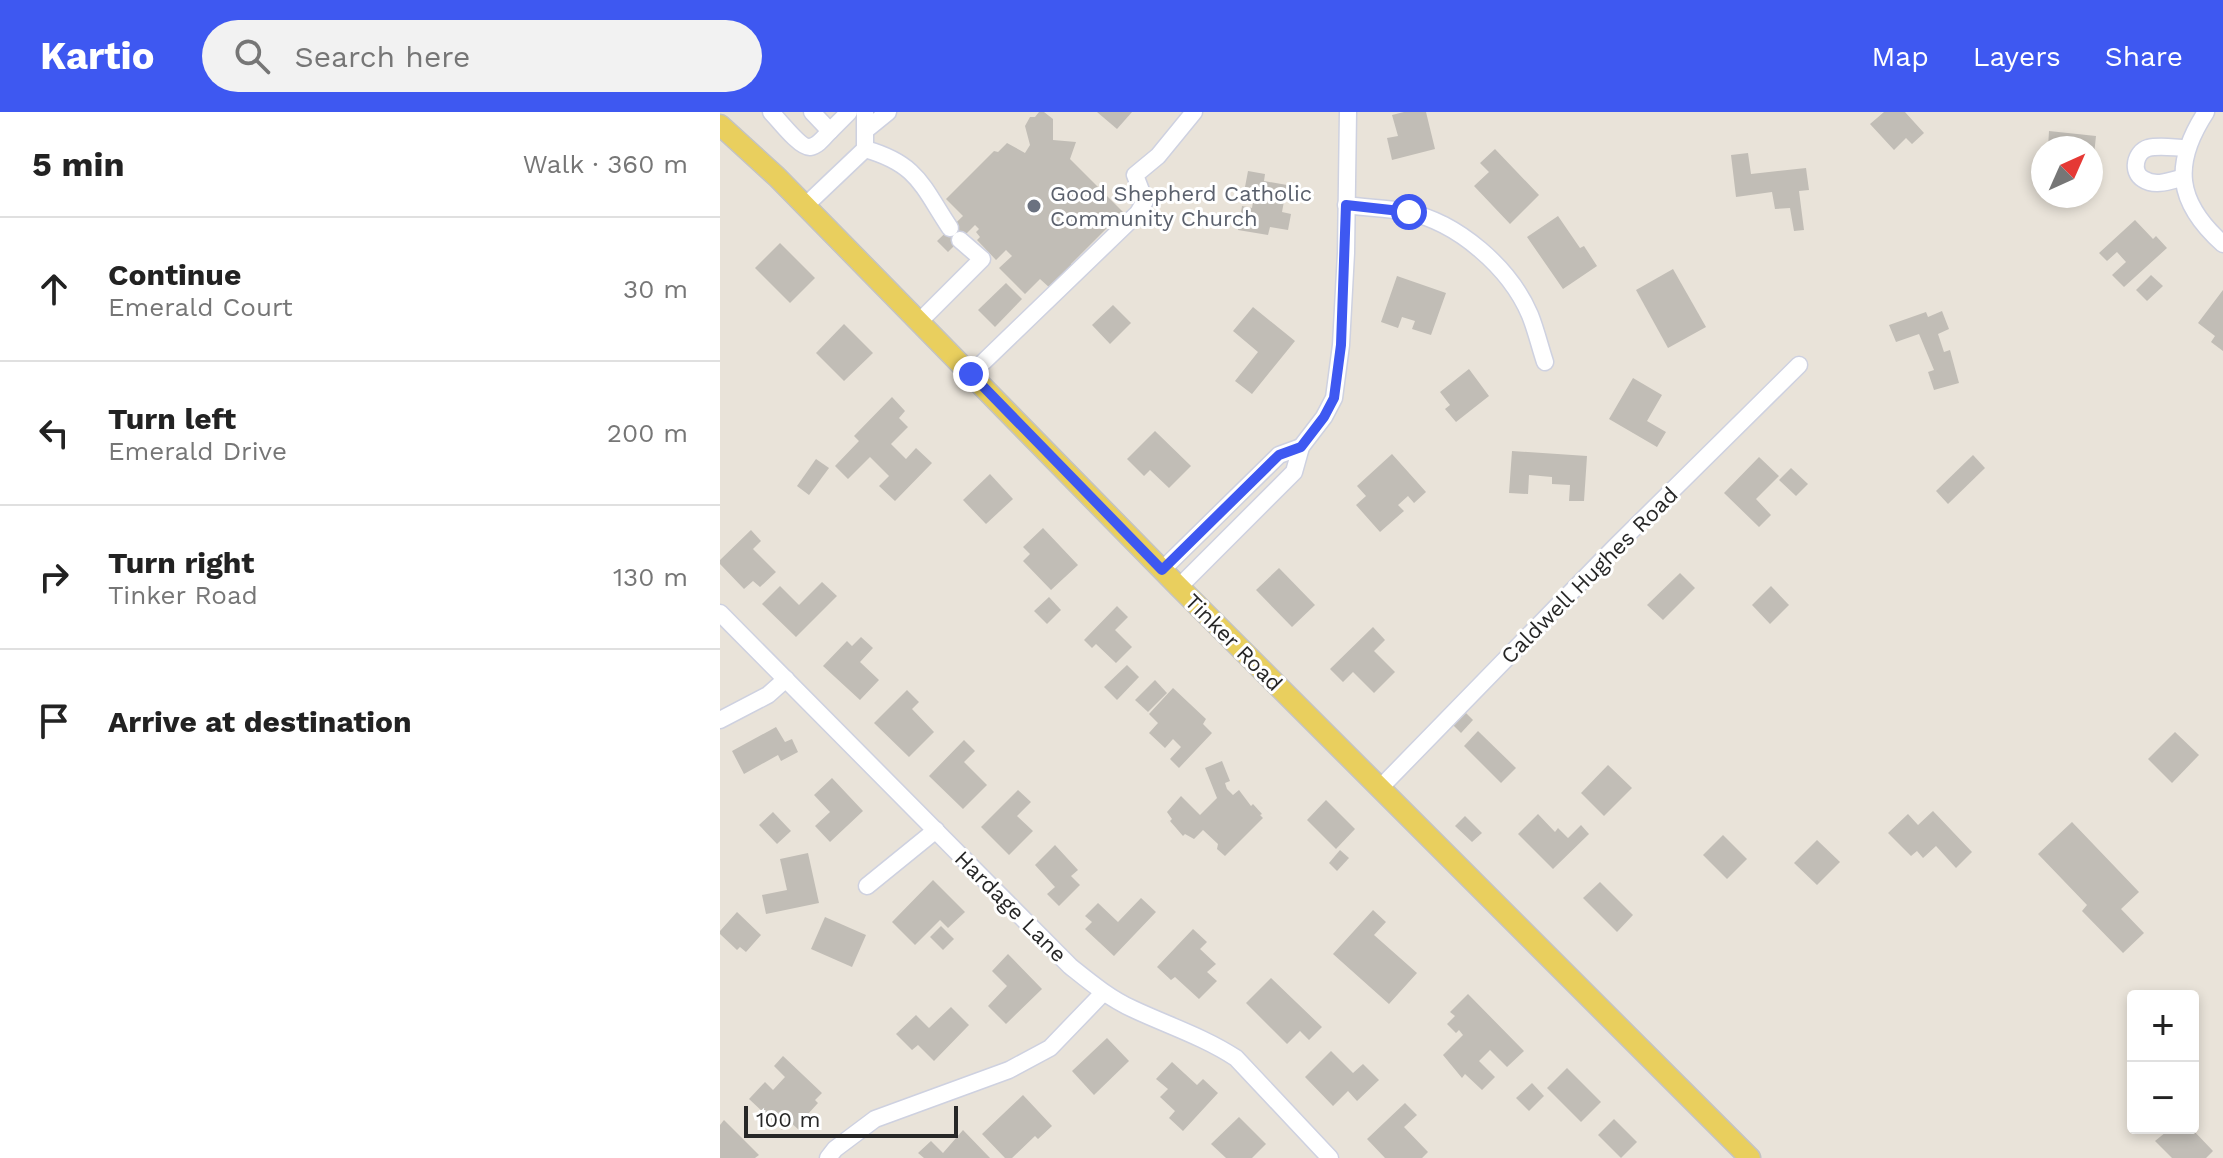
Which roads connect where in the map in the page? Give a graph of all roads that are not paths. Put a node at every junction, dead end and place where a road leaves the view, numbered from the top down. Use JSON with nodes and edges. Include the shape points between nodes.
{"nodes":[{"id":1,"x":771,"y":112,"type":"edge"},
{"id":2,"x":812,"y":112,"type":"edge"},
{"id":3,"x":849,"y":112,"type":"edge"},
{"id":4,"x":888,"y":112,"type":"edge"},
{"id":5,"x":1194,"y":112,"type":"edge"},
{"id":6,"x":1348,"y":112,"type":"edge"},
{"id":7,"x":2206,"y":112,"type":"edge"},
{"id":8,"x":866,"y":121,"type":"edge"},
{"id":9,"x":720,"y":125,"type":"edge"},
{"id":10,"x":830,"y":131,"type":"junction"},
{"id":11,"x":2187,"y":148,"type":"junction"},
{"id":12,"x":865,"y":149,"type":"junction"},
{"id":13,"x":2181,"y":178,"type":"junction"},
{"id":14,"x":1346,"y":205,"type":"junction"},
{"id":15,"x":805,"y":206,"type":"junction"},
{"id":16,"x":2223,"y":244,"type":"edge"},
{"id":17,"x":919,"y":322,"type":"junction"},
{"id":18,"x":1545,"y":362,"type":"dead end"},
{"id":19,"x":1799,"y":365,"type":"dead end"},
{"id":20,"x":971,"y":374,"type":"junction"},
{"id":21,"x":1301,"y":447,"type":"junction"},
{"id":22,"x":1162,"y":570,"type":"junction"},
{"id":23,"x":1179,"y":587,"type":"junction"},
{"id":24,"x":720,"y":613,"type":"edge"},
{"id":25,"x":786,"y":679,"type":"junction"},
{"id":26,"x":720,"y":720,"type":"edge"},
{"id":27,"x":1381,"y":787,"type":"junction"},
{"id":28,"x":936,"y":830,"type":"junction"},
{"id":29,"x":867,"y":886,"type":"dead end"},
{"id":30,"x":1103,"y":993,"type":"junction"},
{"id":31,"x":828,"y":1158,"type":"edge"},
{"id":32,"x":1330,"y":1158,"type":"edge"},
{"id":33,"x":1750,"y":1158,"type":"edge"}],
"edges":[{"from":1,"to":10,"type":"street","via":[[802,145],[810,147]]},
{"from":2,"to":10,"type":"street"},
{"from":3,"to":10,"type":"street"},
{"from":4,"to":8,"type":"street"},
{"from":5,"to":20,"type":"street","via":[[1135,175],[1145,201],[1138,213]]},
{"from":6,"to":14,"type":"street"},
{"from":7,"to":11,"type":"street"},
{"from":8,"to":12,"type":"street"},
{"from":9,"to":15,"type":"main road","name":"Tinker Road"},
{"from":11,"to":13,"type":"street"},
{"from":11,"to":13,"type":"street","via":[[2145,149],[2136,163],[2142,179],[2158,183]]},
{"from":12,"to":15,"type":"street"},
{"from":12,"to":17,"type":"street","via":[[892,157],[912,171],[955,234],[982,259]]},
{"from":13,"to":16,"type":"street","via":[[2204,224]]},
{"from":14,"to":18,"type":"street","via":[[1409,212],[1451,228],[1477,248],[1530,314]]},
{"from":14,"to":21,"type":"street","via":[[1334,398]]},
{"from":15,"to":17,"type":"main road","name":"Tinker Road"},
{"from":17,"to":20,"type":"main road","name":"Tinker Road"},
{"from":19,"to":27,"type":"street","name":"Caldwell Hughes Road"},
{"from":20,"to":22,"type":"main road","name":"Tinker Road"},
{"from":21,"to":22,"type":"street","via":[[1279,455]]},
{"from":21,"to":23,"type":"street","via":[[1294,472]]},
{"from":22,"to":23,"type":"main road","name":"Tinker Road"},
{"from":23,"to":27,"type":"main road","name":"Tinker Road"},
{"from":24,"to":25,"type":"street","name":"Hardage Lane"},
{"from":25,"to":26,"type":"street","via":[[768,695]]},
{"from":25,"to":28,"type":"street","name":"Hardage Lane"},
{"from":27,"to":33,"type":"main road","name":"Tinker Road"},
{"from":28,"to":29,"type":"street"},
{"from":28,"to":30,"type":"street","name":"Hardage Lane"},
{"from":30,"to":31,"type":"street","via":[[1050,1048],[1009,1070],[875,1119]]},
{"from":30,"to":32,"type":"street","name":"Hardage Lane","via":[[1236,1058]]}]}
